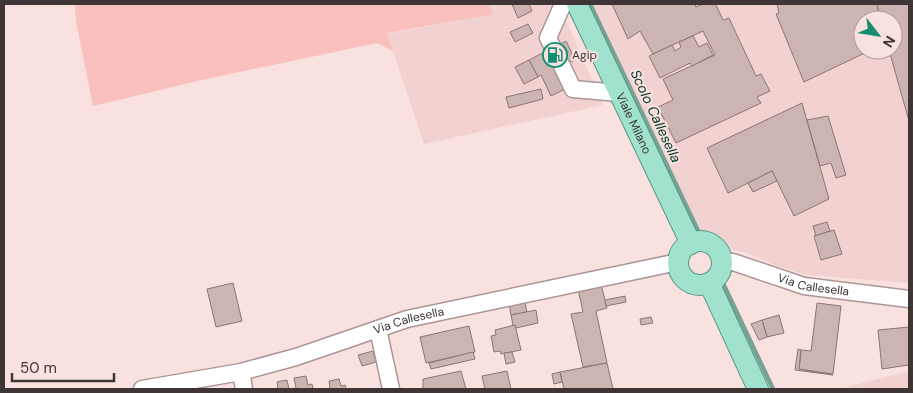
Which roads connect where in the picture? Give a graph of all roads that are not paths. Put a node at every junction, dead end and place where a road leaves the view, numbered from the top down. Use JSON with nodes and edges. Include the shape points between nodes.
{"nodes":[{"id":1,"x":563,"y":4,"type":"edge"},
{"id":2,"x":577,"y":4,"type":"edge"},
{"id":3,"x":553,"y":48,"type":"dead end"},
{"id":4,"x":562,"y":66,"type":"dead end"},
{"id":5,"x":619,"y":93,"type":"junction"},
{"id":6,"x":691,"y":244,"type":"junction"},
{"id":7,"x":678,"y":262,"type":"junction"},
{"id":8,"x":721,"y":262,"type":"junction"},
{"id":9,"x":709,"y":283,"type":"junction"},
{"id":10,"x":909,"y":300,"type":"edge"},
{"id":11,"x":378,"y":329,"type":"junction"},
{"id":12,"x":240,"y":372,"type":"junction"},
{"id":13,"x":142,"y":389,"type":"edge"},
{"id":14,"x":244,"y":389,"type":"edge"},
{"id":15,"x":390,"y":389,"type":"edge"},
{"id":16,"x":758,"y":389,"type":"edge"}],
"edges":[{"from":1,"to":3,"type":"street","via":[[548,38]]},
{"from":2,"to":5,"type":"main road","name":"Viale Milano"},
{"from":4,"to":5,"type":"street","via":[[573,89]]},
{"from":5,"to":6,"type":"main road","name":"Viale Milano"},
{"from":6,"to":7,"type":"main road","via":[[682,251]]},
{"from":6,"to":8,"type":"main road","via":[[711,245],[720,255]]},
{"from":7,"to":9,"type":"main road","via":[[680,273],[687,282]]},
{"from":7,"to":11,"type":"street","name":"Via Callesella","via":[[407,319]]},
{"from":8,"to":9,"type":"main road","via":[[717,276]]},
{"from":8,"to":10,"type":"street","name":"Via Callesella","via":[[733,262],[811,287]]},
{"from":9,"to":16,"type":"main road"},
{"from":11,"to":12,"type":"street","name":"Via Callesella"},
{"from":11,"to":15,"type":"street"},
{"from":12,"to":13,"type":"street","name":"Via Callesella"},
{"from":12,"to":14,"type":"street"}]}
